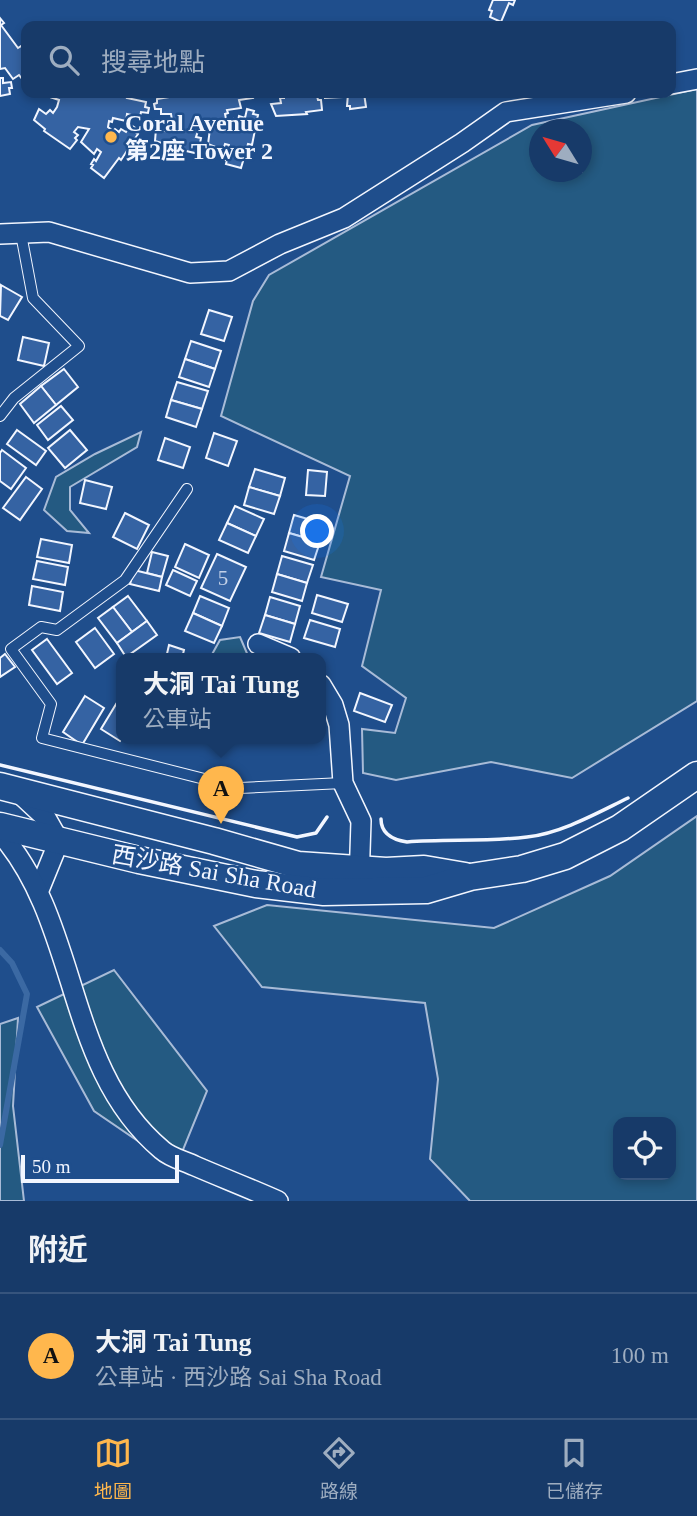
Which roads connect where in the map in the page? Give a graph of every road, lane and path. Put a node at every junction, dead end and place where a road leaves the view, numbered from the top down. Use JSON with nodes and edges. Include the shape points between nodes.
{"nodes":[{"id":1,"x":697,"y":79,"type":"edge"},
{"id":2,"x":676,"y":84,"type":"edge"},
{"id":3,"x":596,"y":98,"type":"edge"},
{"id":4,"x":0,"y":234,"type":"edge"},
{"id":5,"x":20,"y":234,"type":"junction"},
{"id":6,"x":0,"y":416,"type":"edge"},
{"id":7,"x":187,"y":489,"type":"dead end"},
{"id":8,"x":258,"y":644,"type":"dead end"},
{"id":9,"x":283,"y":653,"type":"edge"},
{"id":10,"x":326,"y":693,"type":"edge"},
{"id":11,"x":697,"y":775,"type":"edge"},
{"id":12,"x":343,"y":783,"type":"junction"},
{"id":13,"x":9,"y":788,"type":"edge"},
{"id":14,"x":0,"y":826,"type":"edge"},
{"id":15,"x":0,"y":833,"type":"edge"},
{"id":16,"x":59,"y":841,"type":"junction"},
{"id":17,"x":358,"y":882,"type":"junction"},
{"id":18,"x":39,"y":890,"type":"junction"},
{"id":19,"x":278,"y":1201,"type":"edge"}],
"edges":[{"from":1,"to":2,"type":"street"},
{"from":3,"to":5,"type":"street","via":[[506,113],[344,218],[229,271],[190,273],[49,232]]},
{"from":4,"to":5,"type":"street"},
{"from":5,"to":6,"type":"lane","via":[[33,298],[79,346],[14,398]]},
{"from":7,"to":12,"type":"lane","via":[[125,580],[57,630],[41,627],[11,649],[51,704],[42,738],[240,788]]},
{"from":8,"to":9,"type":"street"},
{"from":10,"to":12,"type":"street","via":[[339,725]]},
{"from":11,"to":17,"type":"main road","name":"西沙路 Sai Sha Road","via":[[620,828],[565,856],[426,890]]},
{"from":12,"to":17,"type":"street","via":[[361,821]]},
{"from":13,"to":16,"type":"street","via":[[46,818]]},
{"from":13,"to":17,"type":"main road","name":"西沙路 Sai Sha Road"},
{"from":14,"to":16,"type":"main road","name":"西沙路 Sai Sha Road"},
{"from":15,"to":18,"type":"street"},
{"from":16,"to":17,"type":"main road","name":"西沙路 Sai Sha Road","via":[[256,884],[324,892]]},
{"from":16,"to":18,"type":"street"},
{"from":18,"to":19,"type":"street","via":[[97,1061],[117,1098],[164,1152]]}]}
